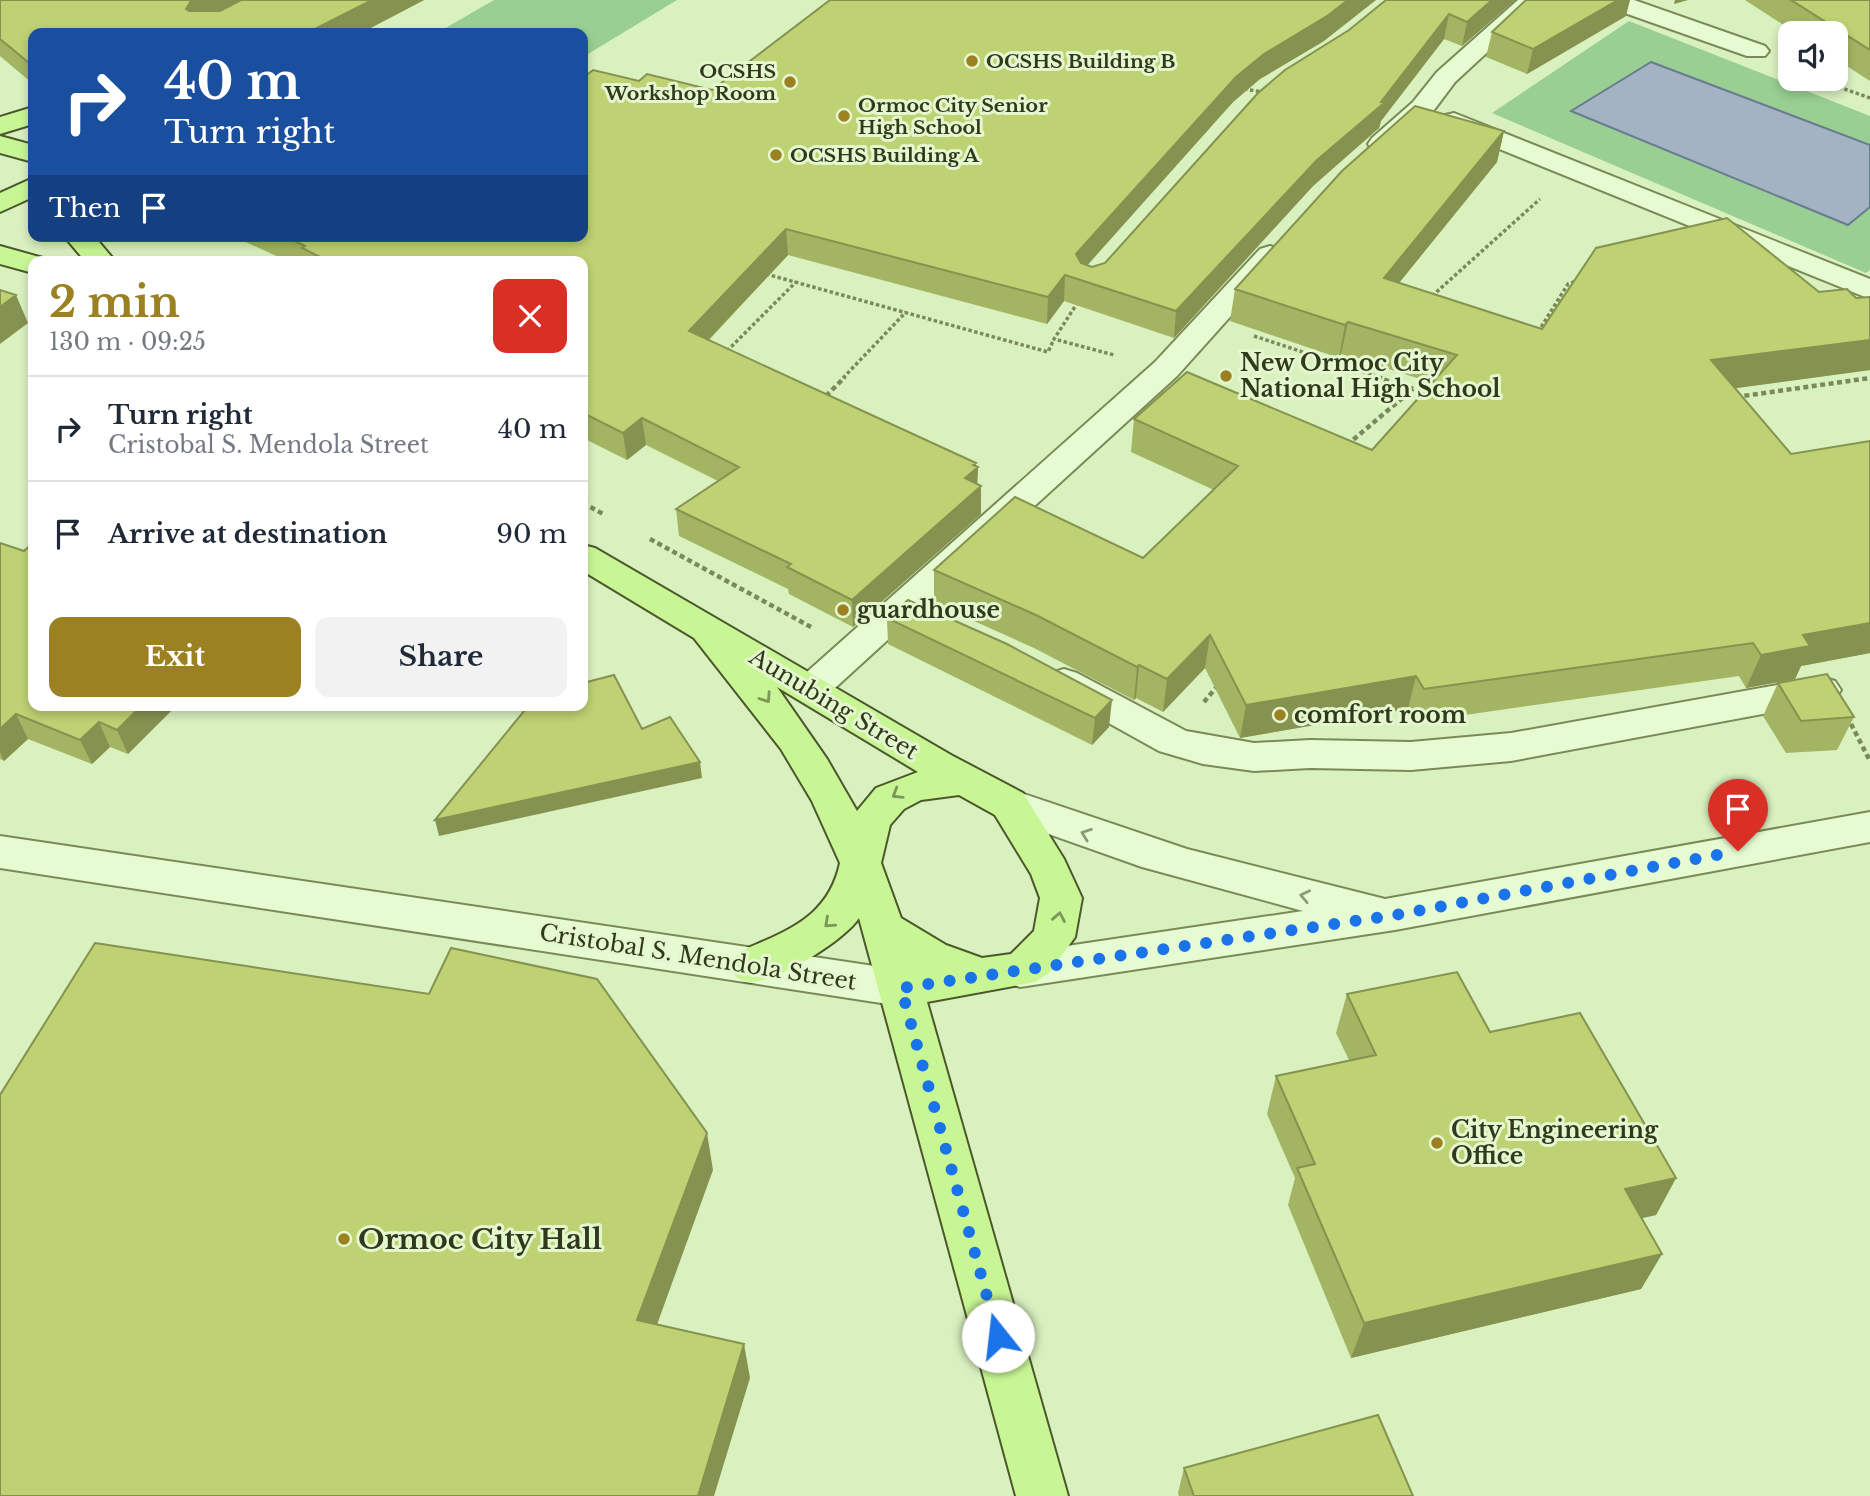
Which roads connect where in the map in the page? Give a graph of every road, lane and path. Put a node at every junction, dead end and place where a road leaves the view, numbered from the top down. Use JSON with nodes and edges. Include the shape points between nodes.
{"nodes":[{"id":1,"x":1532,"y":0,"type":"edge"},
{"id":2,"x":1611,"y":0,"type":"edge"},
{"id":3,"x":1756,"y":51,"type":"dead end"},
{"id":4,"x":1237,"y":88,"type":"edge"},
{"id":5,"x":1848,"y":90,"type":"edge"},
{"id":6,"x":1264,"y":92,"type":"edge"},
{"id":7,"x":1870,"y":98,"type":"edge"},
{"id":8,"x":1422,"y":108,"type":"junction"},
{"id":9,"x":28,"y":118,"type":"edge"},
{"id":10,"x":0,"y":126,"type":"edge"},
{"id":11,"x":0,"y":144,"type":"edge"},
{"id":12,"x":28,"y":152,"type":"edge"},
{"id":13,"x":1365,"y":158,"type":"edge"},
{"id":14,"x":1573,"y":170,"type":"junction"},
{"id":15,"x":28,"y":190,"type":"edge"},
{"id":16,"x":0,"y":204,"type":"edge"},
{"id":17,"x":1289,"y":233,"type":"edge"},
{"id":18,"x":84,"y":242,"type":"edge"},
{"id":19,"x":0,"y":255,"type":"edge"},
{"id":20,"x":96,"y":256,"type":"edge"},
{"id":21,"x":28,"y":263,"type":"edge"},
{"id":22,"x":756,"y":271,"type":"edge"},
{"id":23,"x":1582,"y":279,"type":"edge"},
{"id":24,"x":796,"y":282,"type":"junction"},
{"id":25,"x":1870,"y":290,"type":"edge"},
{"id":26,"x":1084,"y":293,"type":"edge"},
{"id":27,"x":1423,"y":304,"type":"edge"},
{"id":28,"x":906,"y":312,"type":"junction"},
{"id":29,"x":1209,"y":321,"type":"junction"},
{"id":30,"x":1534,"y":338,"type":"edge"},
{"id":31,"x":1054,"y":339,"type":"junction"},
{"id":32,"x":720,"y":349,"type":"edge"},
{"id":33,"x":727,"y":352,"type":"junction"},
{"id":34,"x":737,"y":356,"type":"edge"},
{"id":35,"x":1375,"y":359,"type":"edge"},
{"id":36,"x":1166,"y":369,"type":"junction"},
{"id":37,"x":1363,"y":373,"type":"junction"},
{"id":38,"x":1870,"y":378,"type":"edge"},
{"id":39,"x":1413,"y":389,"type":"junction"},
{"id":40,"x":815,"y":391,"type":"edge"},
{"id":41,"x":826,"y":396,"type":"junction"},
{"id":42,"x":1437,"y":397,"type":"edge"},
{"id":43,"x":1733,"y":398,"type":"edge"},
{"id":44,"x":835,"y":401,"type":"edge"},
{"id":45,"x":1344,"y":447,"type":"edge"},
{"id":46,"x":588,"y":506,"type":"edge"},
{"id":47,"x":606,"y":516,"type":"dead end"},
{"id":48,"x":642,"y":535,"type":"dead end"},
{"id":49,"x":588,"y":559,"type":"edge"},
{"id":50,"x":904,"y":607,"type":"junction"},
{"id":51,"x":939,"y":623,"type":"edge"},
{"id":52,"x":706,"y":628,"type":"junction"},
{"id":53,"x":855,"y":651,"type":"junction"},
{"id":54,"x":1032,"y":665,"type":"edge"},
{"id":55,"x":1224,"y":678,"type":"edge"},
{"id":56,"x":1833,"y":688,"type":"edge"},
{"id":57,"x":811,"y":689,"type":"junction"},
{"id":58,"x":1173,"y":741,"type":"junction"},
{"id":59,"x":963,"y":780,"type":"junction"},
{"id":60,"x":1009,"y":804,"type":"junction"},
{"id":61,"x":1870,"y":827,"type":"edge"},
{"id":62,"x":0,"y":852,"type":"edge"},
{"id":63,"x":861,"y":865,"type":"junction"},
{"id":64,"x":1395,"y":915,"type":"junction"},
{"id":65,"x":881,"y":927,"type":"junction"},
{"id":66,"x":751,"y":965,"type":"junction"},
{"id":67,"x":1000,"y":973,"type":"junction"},
{"id":68,"x":901,"y":988,"type":"junction"},
{"id":69,"x":1042,"y":1496,"type":"edge"}],
"edges":[{"from":1,"to":8,"type":"street","via":[[1446,77]]},
{"from":2,"to":3,"type":"street"},
{"from":4,"to":6,"type":"path"},
{"from":5,"to":7,"type":"path"},
{"from":8,"to":13,"type":"street"},
{"from":8,"to":14,"type":"street"},
{"from":9,"to":10,"type":"main road"},
{"from":11,"to":12,"type":"main road"},
{"from":14,"to":25,"type":"street"},
{"from":14,"to":27,"type":"path"},
{"from":15,"to":16,"type":"main road"},
{"from":17,"to":29,"type":"street"},
{"from":18,"to":20,"type":"main road"},
{"from":19,"to":21,"type":"main road"},
{"from":22,"to":24,"type":"path"},
{"from":23,"to":30,"type":"path","via":[[1568,285]]},
{"from":24,"to":28,"type":"path"},
{"from":24,"to":33,"type":"path"},
{"from":26,"to":31,"type":"path"},
{"from":28,"to":31,"type":"path","via":[[1048,352]]},
{"from":28,"to":41,"type":"path"},
{"from":29,"to":36,"type":"street"},
{"from":29,"to":37,"type":"path"},
{"from":31,"to":36,"type":"path"},
{"from":32,"to":33,"type":"path"},
{"from":33,"to":34,"type":"path"},
{"from":35,"to":37,"type":"path"},
{"from":36,"to":50,"type":"street"},
{"from":37,"to":39,"type":"path"},
{"from":38,"to":43,"type":"path"},
{"from":39,"to":42,"type":"path"},
{"from":39,"to":45,"type":"path"},
{"from":40,"to":41,"type":"path"},
{"from":41,"to":44,"type":"path"},
{"from":46,"to":47,"type":"path"},
{"from":48,"to":53,"type":"path"},
{"from":49,"to":52,"type":"main road","name":"Aunubing Street"},
{"from":50,"to":51,"type":"street"},
{"from":50,"to":53,"type":"street"},
{"from":52,"to":57,"type":"main road","name":"Aunubing Street"},
{"from":52,"to":63,"type":"main road","name":"Aunubing Street","one_way":true,"via":[[755,682],[803,752]]},
{"from":53,"to":57,"type":"street"},
{"from":54,"to":58,"type":"street"},
{"from":55,"to":58,"type":"path"},
{"from":56,"to":58,"type":"street","via":[[1511,747],[1412,755],[1254,757]]},
{"from":57,"to":59,"type":"main road","name":"Aunubing Street"},
{"from":59,"to":60,"type":"main road"},
{"from":59,"to":63,"type":"main road","one_way":true,"via":[[908,787],[890,796],[869,826]]},
{"from":64,"to":60,"type":"street","name":"Cristobal S. Mendola Street","one_way":true,"via":[[1168,862]]},
{"from":67,"to":60,"type":"main road","one_way":true,"via":[[1034,961],[1054,937],[1061,898],[1050,870]]},
{"from":61,"to":64,"type":"street","name":"Cristobal S. Mendola Street"},
{"from":62,"to":66,"type":"street","name":"Cristobal S. Mendola Street"},
{"from":63,"to":65,"type":"main road","name":"Aunubing Street"},
{"from":63,"to":66,"type":"main road","one_way":true,"via":[[839,914],[792,948]]},
{"from":64,"to":67,"type":"street","name":"Cristobal S. Mendola Street"},
{"from":65,"to":67,"type":"main road","via":[[931,957]]},
{"from":65,"to":68,"type":"main road","name":"Aunubing Street"},
{"from":66,"to":68,"type":"street","name":"Cristobal S. Mendola Street"},
{"from":67,"to":68,"type":"main road","name":"Cristobal S. Mendola Street"},
{"from":68,"to":69,"type":"main road","name":"Aunubing Street"}]}
